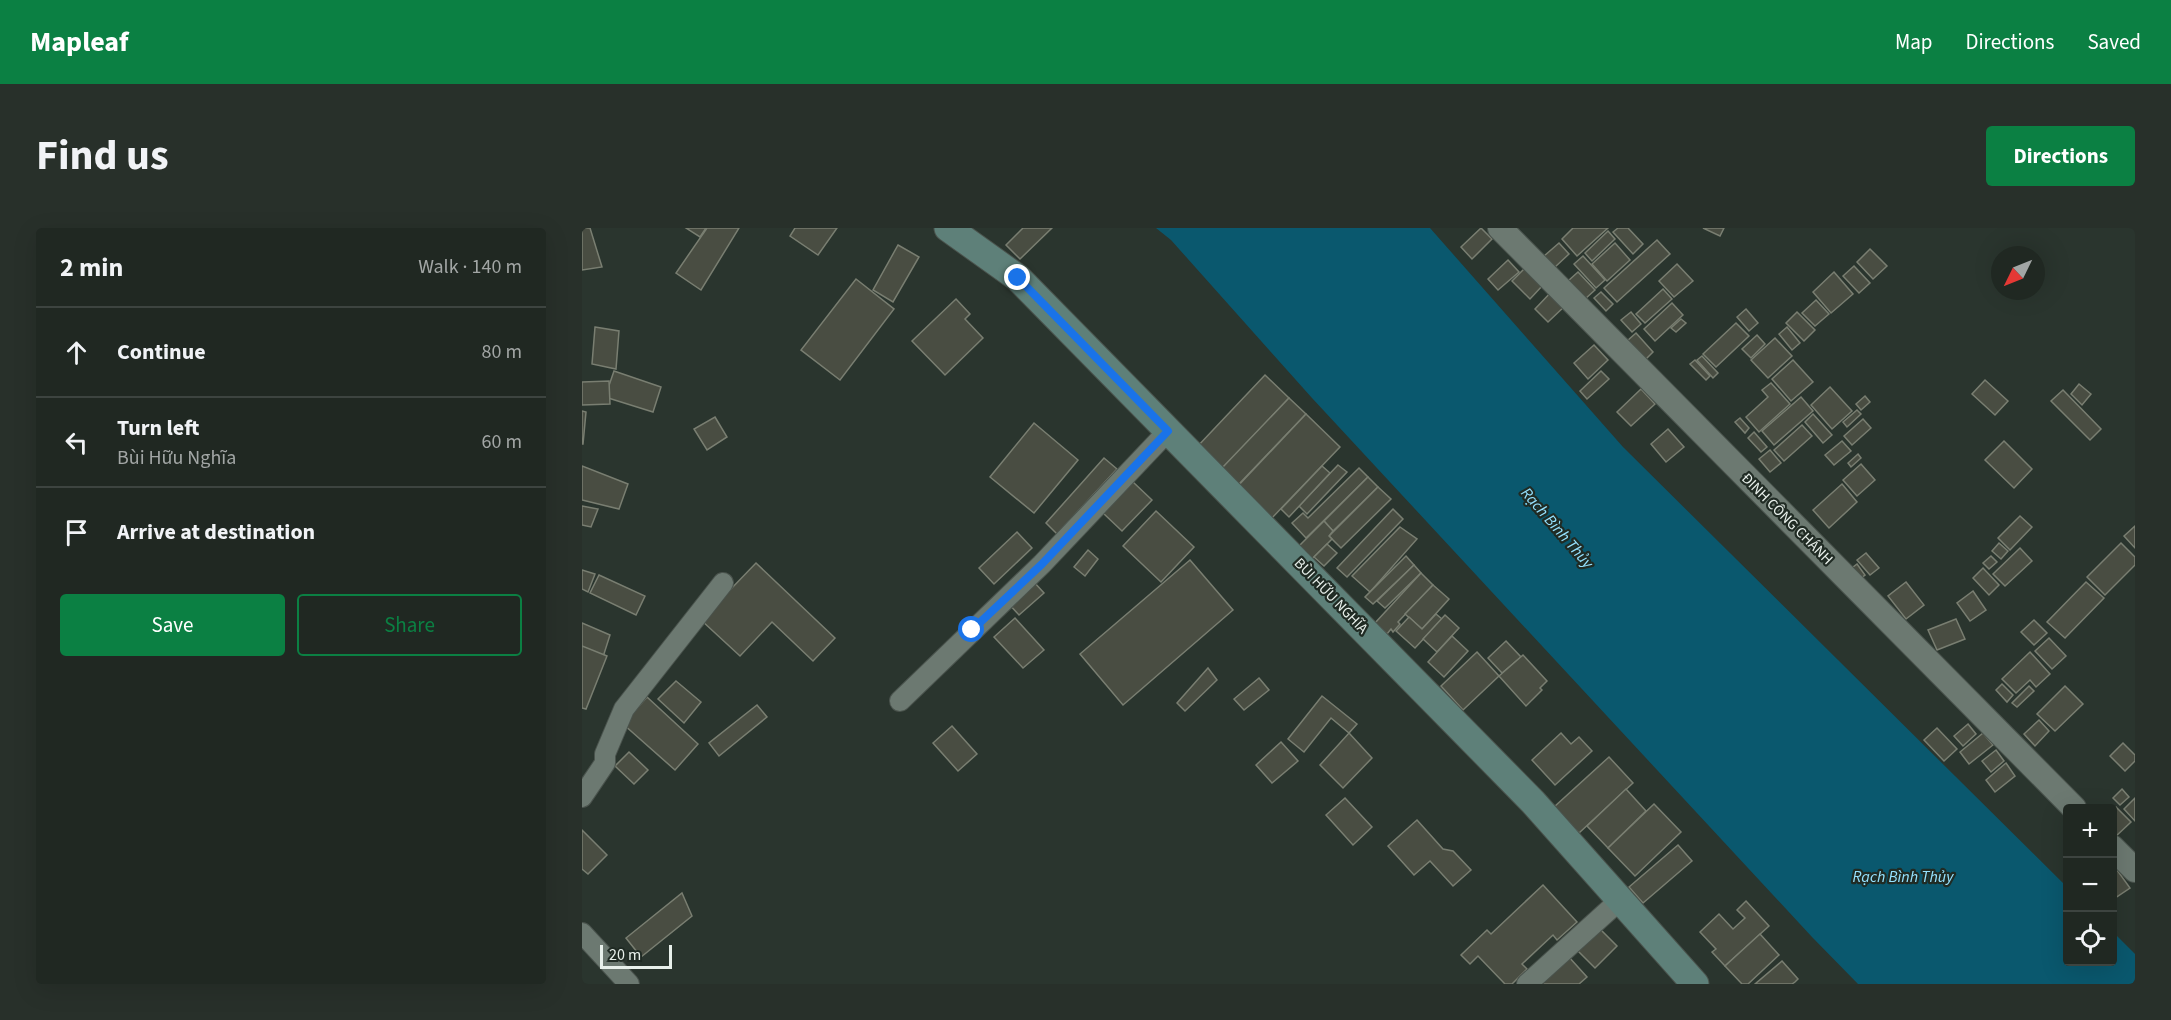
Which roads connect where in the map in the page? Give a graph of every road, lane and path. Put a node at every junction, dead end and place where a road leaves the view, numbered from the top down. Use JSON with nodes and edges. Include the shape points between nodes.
{"nodes":[{"id":1,"x":948,"y":228,"type":"edge"},
{"id":2,"x":1500,"y":228,"type":"edge"},
{"id":3,"x":1168,"y":431,"type":"junction"},
{"id":4,"x":723,"y":583,"type":"dead end"},
{"id":5,"x":900,"y":700,"type":"dead end"},
{"id":6,"x":582,"y":797,"type":"edge"},
{"id":7,"x":2070,"y":804,"type":"edge"},
{"id":8,"x":2117,"y":852,"type":"edge"},
{"id":9,"x":2135,"y":870,"type":"edge"},
{"id":10,"x":1620,"y":900,"type":"junction"},
{"id":11,"x":582,"y":933,"type":"edge"},
{"id":12,"x":629,"y":984,"type":"edge"},
{"id":13,"x":1527,"y":984,"type":"edge"},
{"id":14,"x":1695,"y":984,"type":"edge"}],
"edges":[{"from":1,"to":3,"type":"main road","name":"BÙI HỮU NGHĨA","via":[[1018,278]]},
{"from":2,"to":7,"type":"street","name":"ĐINH CÔNG CHÁNH"},
{"from":3,"to":5,"type":"street","via":[[1042,564]]},
{"from":3,"to":10,"type":"main road","name":"BÙI HỮU NGHĨA","via":[[1533,802]]},
{"from":4,"to":6,"type":"street","via":[[624,709],[605,763]]},
{"from":8,"to":9,"type":"street"},
{"from":10,"to":13,"type":"street"},
{"from":10,"to":14,"type":"main road","name":"BÙI HỮU NGHĨA"},
{"from":11,"to":12,"type":"street"}]}
